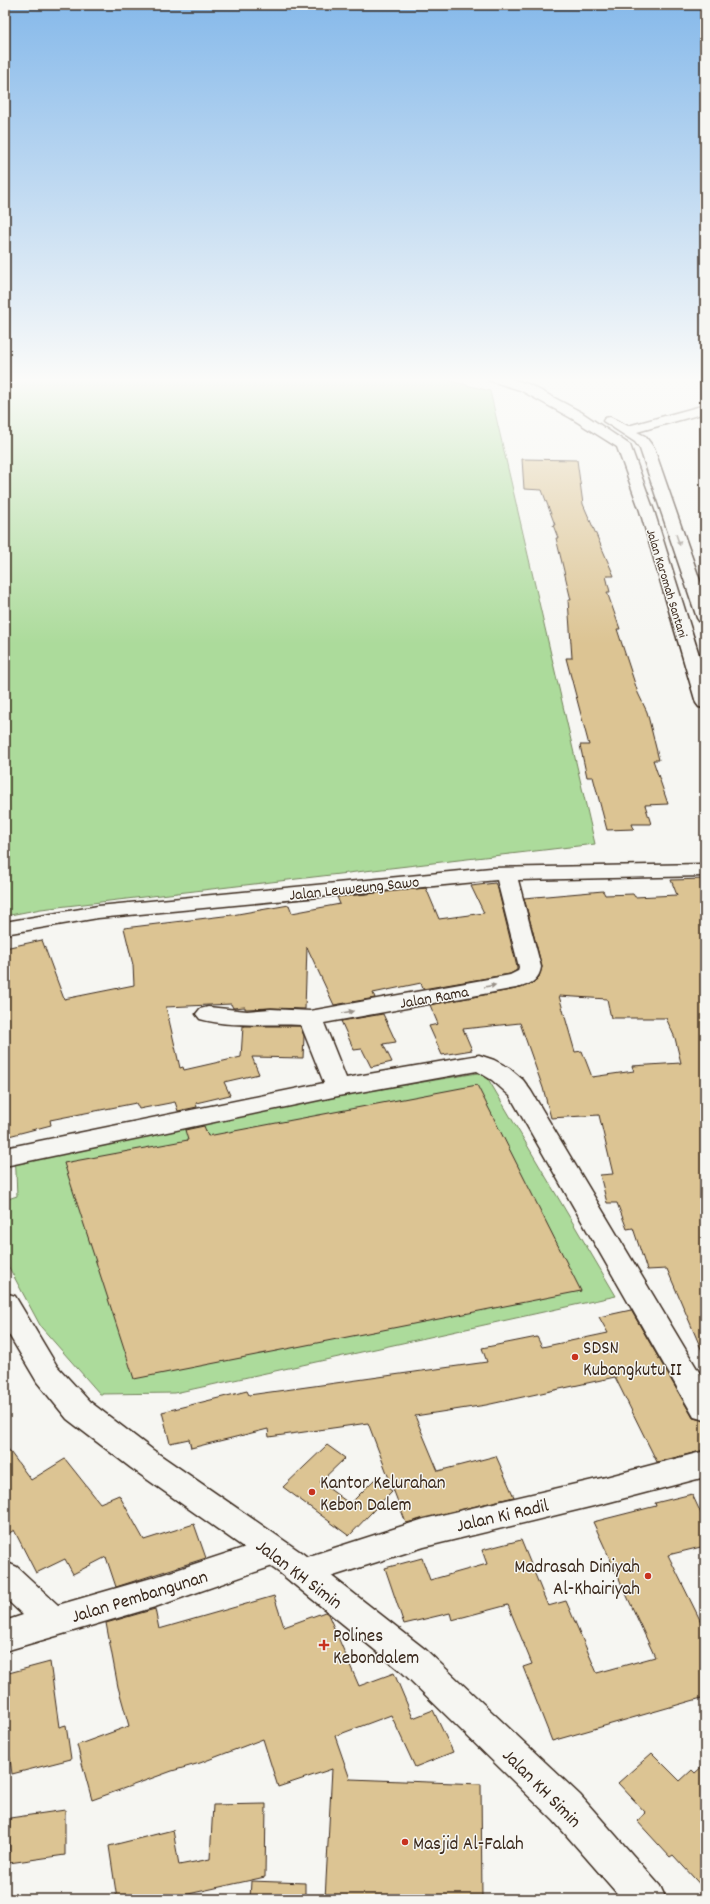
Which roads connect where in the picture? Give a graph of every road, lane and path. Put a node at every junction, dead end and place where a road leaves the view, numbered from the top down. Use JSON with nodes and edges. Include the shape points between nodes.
{"nodes":[{"id":1,"x":630,"y":466,"type":"edge"},
{"id":2,"x":653,"y":466,"type":"edge"},
{"id":3,"x":646,"y":511,"type":"junction"},
{"id":4,"x":668,"y":512,"type":"junction"},
{"id":5,"x":705,"y":618,"type":"edge"},
{"id":6,"x":686,"y":641,"type":"junction"},
{"id":7,"x":705,"y":642,"type":"edge"},
{"id":8,"x":705,"y":703,"type":"edge"},
{"id":9,"x":705,"y":870,"type":"edge"},
{"id":10,"x":506,"y":873,"type":"junction"},
{"id":11,"x":5,"y":928,"type":"edge"},
{"id":12,"x":208,"y":1014,"type":"dead end"},
{"id":13,"x":310,"y":1018,"type":"junction"},
{"id":14,"x":338,"y":1088,"type":"junction"},
{"id":15,"x":5,"y":1156,"type":"edge"},
{"id":16,"x":5,"y":1304,"type":"edge"},
{"id":17,"x":705,"y":1408,"type":"edge"},
{"id":18,"x":705,"y":1464,"type":"edge"},
{"id":19,"x":273,"y":1552,"type":"junction"},
{"id":20,"x":302,"y":1572,"type":"junction"},
{"id":21,"x":5,"y":1577,"type":"edge"},
{"id":22,"x":54,"y":1622,"type":"junction"},
{"id":23,"x":5,"y":1636,"type":"edge"},
{"id":24,"x":647,"y":1899,"type":"edge"}],
"edges":[{"from":1,"to":3,"type":"street","name":"Jalan Karomah Santani"},
{"from":2,"to":4,"type":"street","name":"Jalan Karomah Santani"},
{"from":3,"to":4,"type":"street"},
{"from":3,"to":6,"type":"street","name":"Jalan Karomah Santani"},
{"from":4,"to":5,"type":"street","name":"Jalan Karomah Santani","one_way":true},
{"from":6,"to":7,"type":"street"},
{"from":6,"to":8,"type":"street","name":"Jalan Karomah Santani"},
{"from":9,"to":10,"type":"street","name":"Jalan Leuweung Sawo"},
{"from":10,"to":11,"type":"street","name":"Jalan Leuweung Sawo","via":[[98,912]]},
{"from":13,"to":10,"type":"street","name":"Jalan Rama","one_way":true,"via":[[516,981],[529,975],[530,967]]},
{"from":12,"to":13,"type":"street","via":[[247,1018]]},
{"from":13,"to":14,"type":"street"},
{"from":14,"to":15,"type":"street"},
{"from":14,"to":17,"type":"street","via":[[479,1063],[493,1068],[509,1079],[519,1091]]},
{"from":16,"to":19,"type":"street","name":"Jalan KH Simin","via":[[47,1374],[78,1410]]},
{"from":18,"to":20,"type":"street","name":"Jalan Ki Radil","via":[[424,1533]]},
{"from":19,"to":20,"type":"street","name":"Jalan KH Simin"},
{"from":19,"to":22,"type":"street","name":"Jalan Pembangunan","via":[[156,1592]]},
{"from":20,"to":24,"type":"street","name":"Jalan KH Simin","via":[[414,1661],[567,1808]]},
{"from":21,"to":22,"type":"street"},
{"from":22,"to":23,"type":"street","name":"Jalan Pembangunan"}]}
